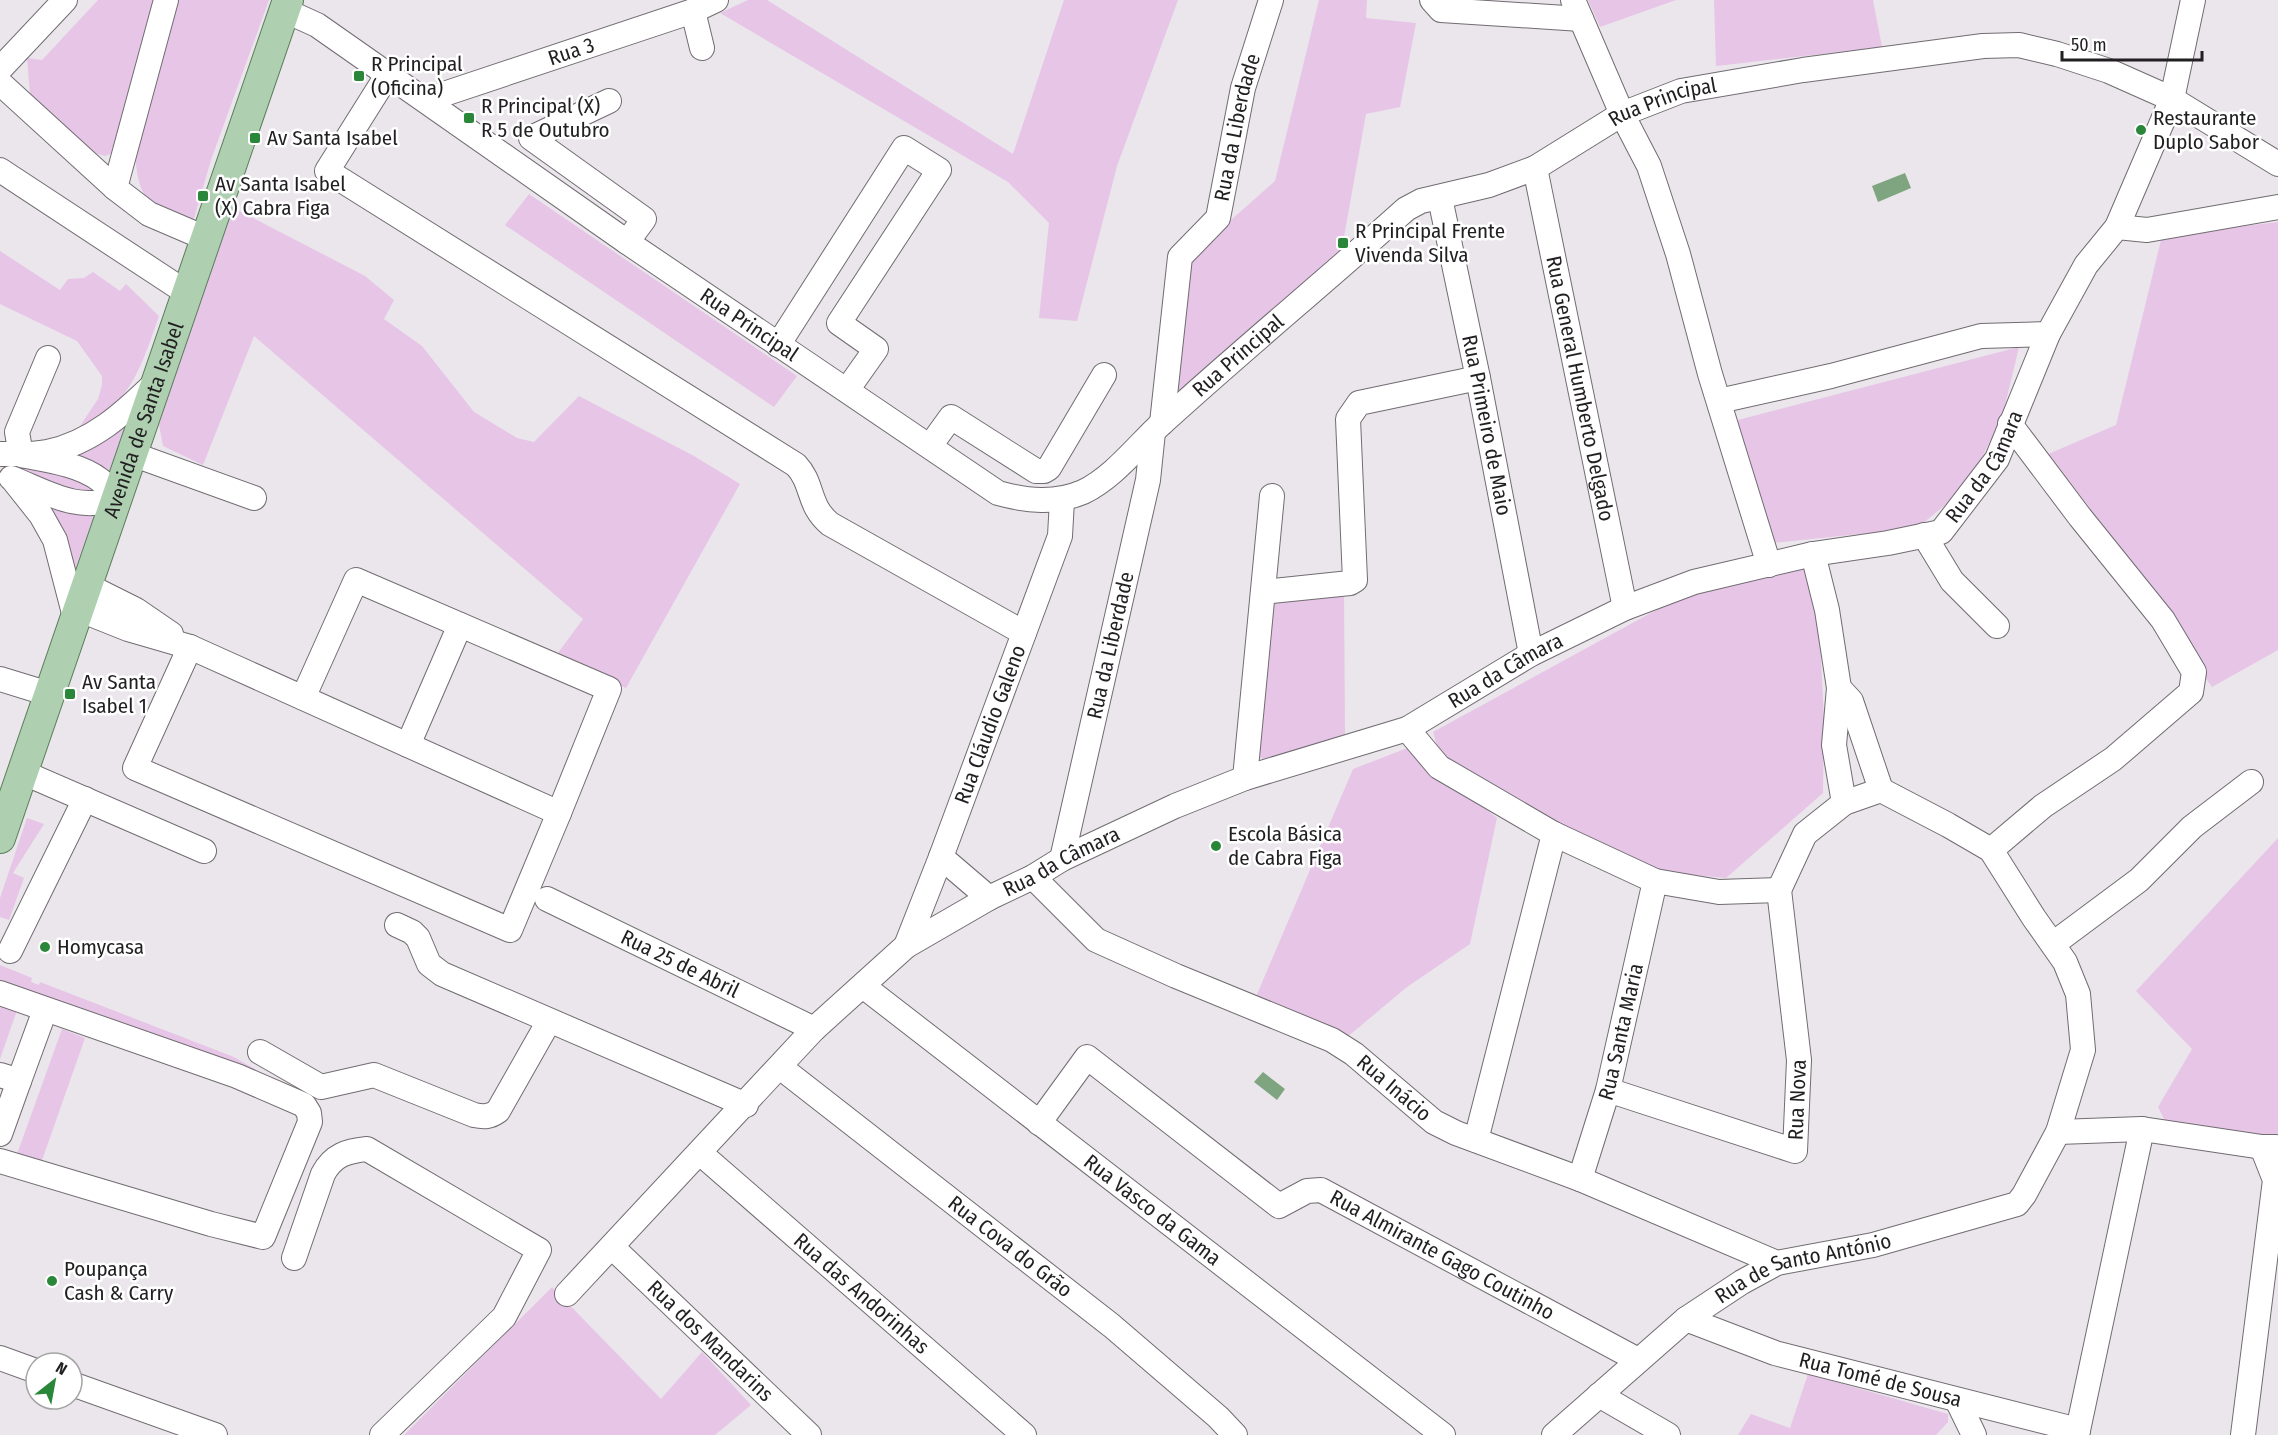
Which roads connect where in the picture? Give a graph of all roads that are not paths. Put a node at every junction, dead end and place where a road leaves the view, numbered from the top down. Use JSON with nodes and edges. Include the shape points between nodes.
{"nodes":[{"id":1,"x":65,"y":0,"type":"edge"},
{"id":2,"x":166,"y":0,"type":"edge"},
{"id":3,"x":716,"y":0,"type":"edge"},
{"id":4,"x":1271,"y":0,"type":"edge"},
{"id":5,"x":1432,"y":0,"type":"edge"},
{"id":6,"x":2193,"y":0,"type":"edge"},
{"id":7,"x":287,"y":5,"type":"edge"},
{"id":8,"x":1577,"y":9,"type":"edge"},
{"id":9,"x":693,"y":11,"type":"junction"},
{"id":10,"x":702,"y":48,"type":"dead end"},
{"id":11,"x":0,"y":69,"type":"edge"},
{"id":12,"x":388,"y":74,"type":"junction"},
{"id":13,"x":0,"y":83,"type":"edge"},
{"id":14,"x":2172,"y":99,"type":"junction"},
{"id":15,"x":426,"y":100,"type":"junction"},
{"id":16,"x":609,"y":101,"type":"dead end"},
{"id":17,"x":1622,"y":114,"type":"junction"},
{"id":18,"x":2278,"y":164,"type":"edge"},
{"id":19,"x":1535,"y":168,"type":"junction"},
{"id":20,"x":0,"y":170,"type":"edge"},
{"id":21,"x":115,"y":188,"type":"junction"},
{"id":22,"x":1440,"y":198,"type":"junction"},
{"id":23,"x":2278,"y":207,"type":"edge"},
{"id":24,"x":2117,"y":227,"type":"junction"},
{"id":25,"x":205,"y":238,"type":"junction"},
{"id":26,"x":627,"y":242,"type":"junction"},
{"id":27,"x":187,"y":293,"type":"junction"},
{"id":28,"x":2048,"y":334,"type":"junction"},
{"id":29,"x":778,"y":345,"type":"junction"},
{"id":30,"x":48,"y":358,"type":"dead end"},
{"id":31,"x":1104,"y":375,"type":"dead end"},
{"id":32,"x":1478,"y":378,"type":"junction"},
{"id":33,"x":156,"y":382,"type":"junction"},
{"id":34,"x":847,"y":390,"type":"junction"},
{"id":35,"x":1719,"y":401,"type":"junction"},
{"id":36,"x":2010,"y":424,"type":"junction"},
{"id":37,"x":1158,"y":428,"type":"junction"},
{"id":38,"x":930,"y":446,"type":"junction"},
{"id":39,"x":10,"y":454,"type":"edge"},
{"id":40,"x":132,"y":454,"type":"junction"},
{"id":41,"x":5,"y":474,"type":"edge"},
{"id":42,"x":1272,"y":496,"type":"dead end"},
{"id":43,"x":116,"y":498,"type":"junction"},
{"id":44,"x":254,"y":498,"type":"dead end"},
{"id":45,"x":1062,"y":500,"type":"junction"},
{"id":46,"x":1924,"y":535,"type":"junction"},
{"id":47,"x":1813,"y":554,"type":"junction"},
{"id":48,"x":1769,"y":565,"type":"junction"},
{"id":49,"x":1263,"y":592,"type":"junction"},
{"id":50,"x":80,"y":604,"type":"junction"},
{"id":51,"x":1625,"y":608,"type":"junction"},
{"id":52,"x":460,"y":625,"type":"junction"},
{"id":53,"x":1996,"y":626,"type":"dead end"},
{"id":54,"x":1024,"y":633,"type":"junction"},
{"id":55,"x":190,"y":647,"type":"junction"},
{"id":56,"x":1531,"y":654,"type":"junction"},
{"id":57,"x":0,"y":679,"type":"edge"},
{"id":58,"x":1839,"y":688,"type":"junction"},
{"id":59,"x":49,"y":694,"type":"junction"},
{"id":60,"x":303,"y":698,"type":"junction"},
{"id":61,"x":1407,"y":729,"type":"junction"},
{"id":62,"x":408,"y":745,"type":"junction"},
{"id":63,"x":22,"y":772,"type":"junction"},
{"id":64,"x":1245,"y":778,"type":"junction"},
{"id":65,"x":2251,"y":782,"type":"dead end"},
{"id":66,"x":1881,"y":790,"type":"junction"},
{"id":67,"x":85,"y":799,"type":"junction"},
{"id":68,"x":5,"y":803,"type":"edge"},
{"id":69,"x":1844,"y":803,"type":"junction"},
{"id":70,"x":559,"y":813,"type":"junction"},
{"id":71,"x":1554,"y":834,"type":"junction"},
{"id":72,"x":0,"y":838,"type":"edge"},
{"id":73,"x":1991,"y":850,"type":"junction"},
{"id":74,"x":204,"y":851,"type":"dead end"},
{"id":75,"x":941,"y":857,"type":"junction"},
{"id":76,"x":1062,"y":859,"type":"junction"},
{"id":77,"x":1033,"y":877,"type":"junction"},
{"id":78,"x":1655,"y":881,"type":"junction"},
{"id":79,"x":1779,"y":890,"type":"junction"},
{"id":80,"x":989,"y":898,"type":"junction"},
{"id":81,"x":547,"y":899,"type":"dead end"},
{"id":82,"x":397,"y":926,"type":"dead end"},
{"id":83,"x":2052,"y":944,"type":"junction"},
{"id":84,"x":906,"y":946,"type":"junction"},
{"id":85,"x":11,"y":951,"type":"edge"},
{"id":86,"x":863,"y":986,"type":"junction"},
{"id":87,"x":0,"y":993,"type":"edge"},
{"id":88,"x":45,"y":1010,"type":"junction"},
{"id":89,"x":549,"y":1021,"type":"junction"},
{"id":90,"x":814,"y":1029,"type":"junction"},
{"id":91,"x":260,"y":1052,"type":"dead end"},
{"id":92,"x":780,"y":1067,"type":"junction"},
{"id":93,"x":10,"y":1078,"type":"edge"},
{"id":94,"x":1608,"y":1090,"type":"junction"},
{"id":95,"x":746,"y":1105,"type":"junction"},
{"id":96,"x":1039,"y":1123,"type":"junction"},
{"id":97,"x":2142,"y":1129,"type":"junction"},
{"id":98,"x":2058,"y":1132,"type":"junction"},
{"id":99,"x":0,"y":1134,"type":"edge"},
{"id":100,"x":1476,"y":1140,"type":"junction"},
{"id":101,"x":2270,"y":1147,"type":"edge"},
{"id":102,"x":700,"y":1153,"type":"junction"},
{"id":103,"x":0,"y":1161,"type":"edge"},
{"id":104,"x":1580,"y":1179,"type":"junction"},
{"id":105,"x":612,"y":1247,"type":"junction"},
{"id":106,"x":294,"y":1258,"type":"dead end"},
{"id":107,"x":1777,"y":1263,"type":"junction"},
{"id":108,"x":567,"y":1294,"type":"dead end"},
{"id":109,"x":1686,"y":1319,"type":"junction"},
{"id":110,"x":0,"y":1358,"type":"edge"},
{"id":111,"x":1638,"y":1360,"type":"junction"},
{"id":112,"x":24,"y":1367,"type":"edge"},
{"id":113,"x":84,"y":1388,"type":"edge"},
{"id":114,"x":1599,"y":1395,"type":"junction"},
{"id":115,"x":1957,"y":1400,"type":"junction"},
{"id":116,"x":2077,"y":1432,"type":"edge"},
{"id":117,"x":215,"y":1435,"type":"edge"},
{"id":118,"x":382,"y":1435,"type":"edge"},
{"id":119,"x":809,"y":1435,"type":"edge"},
{"id":120,"x":1024,"y":1435,"type":"edge"},
{"id":121,"x":1235,"y":1435,"type":"edge"},
{"id":122,"x":1443,"y":1435,"type":"edge"},
{"id":123,"x":1554,"y":1435,"type":"edge"},
{"id":124,"x":1668,"y":1435,"type":"edge"},
{"id":125,"x":1974,"y":1435,"type":"edge"},
{"id":126,"x":2243,"y":1435,"type":"edge"}],
"edges":[{"from":1,"to":11,"type":"street"},
{"from":2,"to":21,"type":"street"},
{"from":3,"to":9,"type":"street","name":"Rua 3"},
{"from":4,"to":37,"type":"street","name":"Rua da Liberdade","via":[[1243,88],[1218,218],[1180,256]]},
{"from":5,"to":8,"type":"street","via":[[1441,10]]},
{"from":6,"to":14,"type":"street","name":"Rua da Câmara"},
{"from":7,"to":12,"type":"street","name":"Rua Principal"},
{"from":7,"to":25,"type":"main road","name":"Avenida de Santa Isabel"},
{"from":8,"to":17,"type":"street"},
{"from":9,"to":10,"type":"street"},
{"from":9,"to":15,"type":"street","name":"Rua 3"},
{"from":12,"to":15,"type":"street","name":"Rua Principal"},
{"from":12,"to":54,"type":"street","via":[[327,171],[796,465],[804,474],[814,506],[830,525]]},
{"from":13,"to":21,"type":"street"},
{"from":14,"to":17,"type":"street","name":"Rua Principal","via":[[2109,71],[2007,45],[1954,48],[1803,70],[1681,92]]},
{"from":14,"to":18,"type":"street","name":"Rua Principal"},
{"from":14,"to":24,"type":"street","name":"Rua da Câmara"},
{"from":15,"to":26,"type":"street","name":"Rua Principal"},
{"from":16,"to":26,"type":"street","via":[[531,138],[644,219]]},
{"from":17,"to":19,"type":"street","name":"Rua Principal"},
{"from":17,"to":35,"type":"street","via":[[1653,177]]},
{"from":19,"to":22,"type":"street","name":"Rua Principal"},
{"from":19,"to":51,"type":"street","name":"Rua General Humberto Delgado"},
{"from":20,"to":27,"type":"street"},
{"from":21,"to":25,"type":"street","via":[[149,214]]},
{"from":22,"to":32,"type":"street","name":"Rua Primeiro de Maio"},
{"from":22,"to":37,"type":"street","name":"Rua Principal","via":[[1406,208]]},
{"from":23,"to":24,"type":"street","via":[[2147,230]]},
{"from":24,"to":28,"type":"street","name":"Rua da Câmara","via":[[2086,265]]},
{"from":25,"to":27,"type":"main road","name":"Avenida de Santa Isabel"},
{"from":26,"to":29,"type":"street","name":"Rua Principal"},
{"from":27,"to":33,"type":"main road","name":"Avenida de Santa Isabel"},
{"from":28,"to":35,"type":"street","via":[[1981,336]]},
{"from":28,"to":36,"type":"street","name":"Rua da Câmara"},
{"from":29,"to":34,"type":"street","name":"Rua Principal"},
{"from":29,"to":34,"type":"street","via":[[904,148],[913,153],[939,171],[839,324],[876,349]]},
{"from":30,"to":39,"type":"street"},
{"from":31,"to":38,"type":"street","via":[[1050,468],[1044,471],[1036,471],[951,417]]},
{"from":32,"to":49,"type":"street","via":[[1359,403],[1348,419],[1355,580],[1350,584]]},
{"from":32,"to":56,"type":"street","name":"Rua Primeiro de Maio"},
{"from":33,"to":39,"type":"street","via":[[118,418],[90,437],[47,452]]},
{"from":33,"to":40,"type":"main road","name":"Avenida de Santa Isabel"},
{"from":34,"to":38,"type":"street","name":"Rua Principal"},
{"from":35,"to":48,"type":"street"},
{"from":36,"to":46,"type":"street","name":"Rua da Câmara","via":[[1997,459],[1948,523],[1941,532]]},
{"from":36,"to":73,"type":"street","via":[[2163,620],[2194,672],[2191,692],[2113,759],[2043,806]]},
{"from":37,"to":45,"type":"street","name":"Rua Principal","via":[[1103,480]]},
{"from":37,"to":76,"type":"street","name":"Rua da Liberdade"},
{"from":38,"to":45,"type":"street","name":"Rua Principal","via":[[998,493]]},
{"from":39,"to":43,"type":"street","via":[[87,473],[100,480]]},
{"from":40,"to":43,"type":"main road","name":"Avenida de Santa Isabel"},
{"from":40,"to":44,"type":"street"},
{"from":41,"to":43,"type":"street","via":[[78,503],[92,505]]},
{"from":41,"to":50,"type":"street","via":[[41,515]]},
{"from":42,"to":49,"type":"street"},
{"from":43,"to":50,"type":"main road","name":"Avenida de Santa Isabel"},
{"from":45,"to":54,"type":"street","name":"Rua Cláudio Galeno","via":[[1060,536]]},
{"from":46,"to":47,"type":"street","name":"Rua da Câmara"},
{"from":46,"to":53,"type":"street","via":[[1952,581]]},
{"from":47,"to":48,"type":"street","name":"Rua da Câmara"},
{"from":47,"to":58,"type":"street","via":[[1827,610]]},
{"from":48,"to":51,"type":"street","name":"Rua da Câmara","via":[[1694,582]]},
{"from":49,"to":64,"type":"street"},
{"from":50,"to":55,"type":"street","via":[[136,610]]},
{"from":50,"to":59,"type":"main road","name":"Avenida de Santa Isabel"},
{"from":51,"to":56,"type":"street","name":"Rua da Câmara"},
{"from":52,"to":60,"type":"street","via":[[356,580]]},
{"from":52,"to":62,"type":"street"},
{"from":52,"to":70,"type":"street","via":[[609,689]]},
{"from":54,"to":75,"type":"street","name":"Rua Cláudio Galeno"},
{"from":55,"to":60,"type":"street"},
{"from":55,"to":70,"type":"street","via":[[135,768],[510,930]]},
{"from":56,"to":61,"type":"street","name":"Rua da Câmara"},
{"from":57,"to":59,"type":"street"},
{"from":58,"to":66,"type":"street","via":[[1851,701]]},
{"from":58,"to":69,"type":"street","via":[[1834,745]]},
{"from":59,"to":63,"type":"main road","name":"Avenida de Santa Isabel"},
{"from":60,"to":62,"type":"street"},
{"from":61,"to":64,"type":"street","name":"Rua da Câmara"},
{"from":61,"to":71,"type":"street","via":[[1439,767]]},
{"from":62,"to":70,"type":"street"},
{"from":63,"to":67,"type":"street"},
{"from":63,"to":68,"type":"main road","name":"Avenida de Santa Isabel"},
{"from":64,"to":76,"type":"street","name":"Rua da Câmara"},
{"from":65,"to":83,"type":"street","via":[[2192,827],[2139,880]]},
{"from":66,"to":69,"type":"street"},
{"from":66,"to":73,"type":"street"},
{"from":67,"to":74,"type":"street"},
{"from":67,"to":85,"type":"street"},
{"from":68,"to":72,"type":"main road","name":"Avenida de Santa Isabel"},
{"from":69,"to":79,"type":"street","via":[[1805,834]]},
{"from":71,"to":78,"type":"street"},
{"from":71,"to":100,"type":"street"},
{"from":73,"to":83,"type":"street","name":"Rua de Santo António"},
{"from":75,"to":80,"type":"street"},
{"from":75,"to":84,"type":"street","name":"Rua Cláudio Galeno"},
{"from":76,"to":77,"type":"street","name":"Rua da Câmara"},
{"from":77,"to":80,"type":"street","name":"Rua da Câmara"},
{"from":77,"to":100,"type":"street","name":"Rua Inácio","via":[[1096,940],[1332,1040],[1434,1122]]},
{"from":78,"to":79,"type":"street","via":[[1719,892]]},
{"from":78,"to":94,"type":"street","name":"Rua Santa Maria"},
{"from":79,"to":94,"type":"street","name":"Rua Nova","via":[[1799,1060],[1795,1151]]},
{"from":80,"to":84,"type":"street","name":"Rua da Câmara"},
{"from":81,"to":90,"type":"street","name":"Rua 25 de Abril"},
{"from":82,"to":89,"type":"street","via":[[418,938],[429,964],[442,974]]},
{"from":83,"to":98,"type":"street","name":"Rua de Santo António","via":[[2066,962],[2078,994],[2082,1050]]},
{"from":84,"to":86,"type":"street","name":"Rua da Câmara"},
{"from":86,"to":90,"type":"street","name":"Rua da Câmara"},
{"from":86,"to":96,"type":"street","name":"Rua Vasco da Gama"},
{"from":87,"to":88,"type":"street"},
{"from":88,"to":93,"type":"street"},
{"from":88,"to":103,"type":"street","via":[[237,1076],[304,1106],[309,1113],[308,1129],[263,1237]]},
{"from":89,"to":91,"type":"street","via":[[498,1111],[491,1116],[474,1115],[374,1075],[321,1087]]},
{"from":89,"to":95,"type":"street"},
{"from":90,"to":92,"type":"street","name":"Rua da Câmara"},
{"from":92,"to":95,"type":"street","name":"Rua da Câmara"},
{"from":92,"to":121,"type":"street","name":"Rua Cova do Grão","via":[[1112,1326]]},
{"from":93,"to":99,"type":"street"},
{"from":94,"to":104,"type":"street","name":"Rua Santa Maria"},
{"from":95,"to":102,"type":"street","name":"Rua da Câmara"},
{"from":96,"to":111,"type":"street","name":"Rua Almirante Gago Coutinho","via":[[1087,1057],[1279,1206],[1307,1191],[1321,1190]]},
{"from":96,"to":122,"type":"street","name":"Rua Vasco da Gama"},
{"from":97,"to":98,"type":"street"},
{"from":97,"to":101,"type":"street"},
{"from":97,"to":116,"type":"street"},
{"from":98,"to":107,"type":"street","name":"Rua de Santo António","via":[[2017,1204],[1873,1245]]},
{"from":100,"to":104,"type":"street","name":"Rua Inácio"},
{"from":101,"to":126,"type":"street","via":[[2275,1180]]},
{"from":102,"to":105,"type":"street","name":"Rua da Câmara"},
{"from":102,"to":120,"type":"street","name":"Rua das Andorinhas"},
{"from":104,"to":107,"type":"street","name":"Rua Inácio"},
{"from":105,"to":108,"type":"street","name":"Rua da Câmara"},
{"from":105,"to":119,"type":"street","name":"Rua dos Mandarins"},
{"from":106,"to":118,"type":"street","via":[[328,1164],[339,1155],[367,1149],[538,1250],[504,1317]]},
{"from":107,"to":109,"type":"street","name":"Rua de Santo António"},
{"from":109,"to":111,"type":"street","name":"Rua de Santo António"},
{"from":109,"to":115,"type":"street","name":"Rua Tomé de Sousa","via":[[1775,1353]]},
{"from":110,"to":112,"type":"street"},
{"from":111,"to":114,"type":"street","name":"Rua de Santo António"},
{"from":113,"to":117,"type":"street"},
{"from":114,"to":123,"type":"street","name":"Rua de Santo António"},
{"from":114,"to":124,"type":"street"},
{"from":115,"to":116,"type":"street","name":"Rua Tomé de Sousa"},
{"from":115,"to":125,"type":"street"}]}
